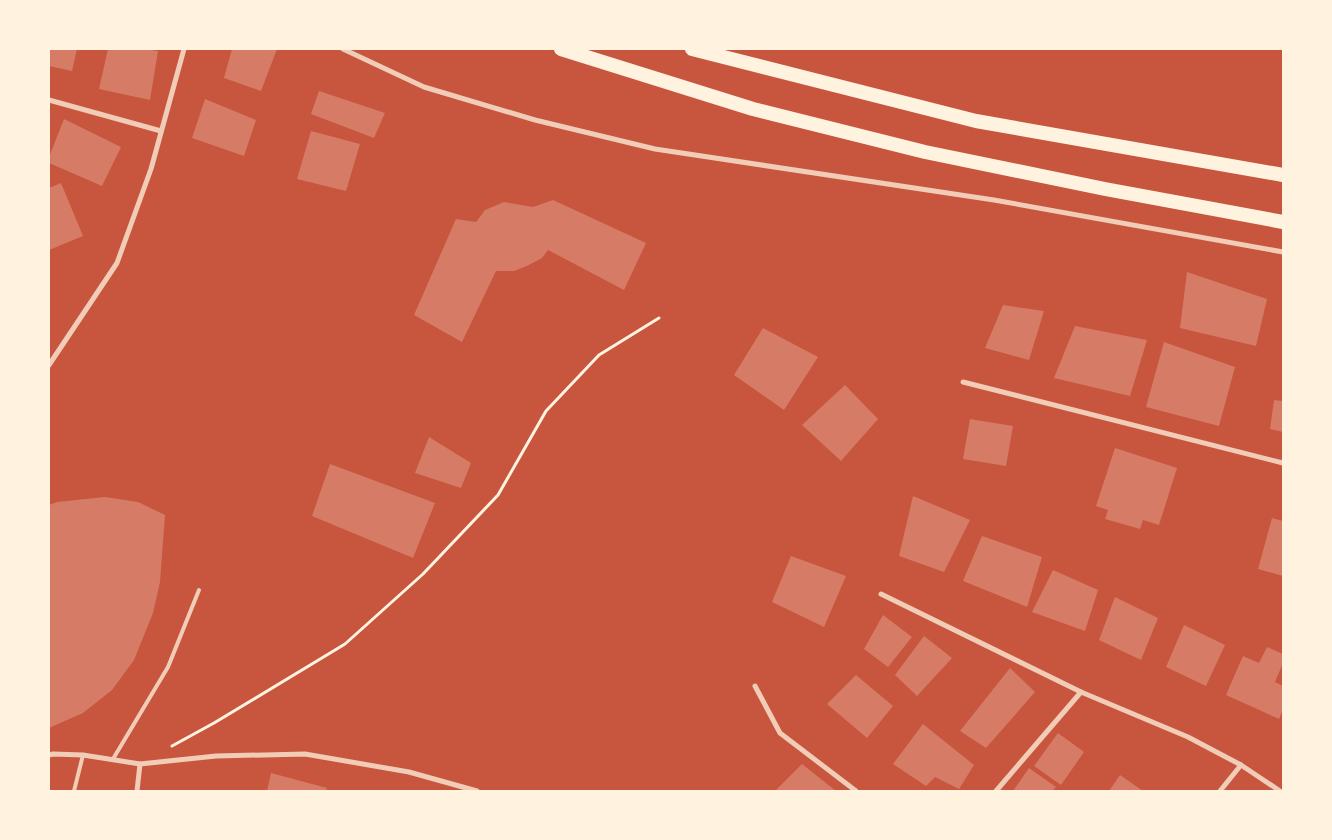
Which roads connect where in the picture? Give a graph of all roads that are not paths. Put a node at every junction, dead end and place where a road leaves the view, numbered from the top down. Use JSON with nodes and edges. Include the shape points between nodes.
{"nodes":[{"id":1,"x":184,"y":49,"type":"edge"},
{"id":2,"x":343,"y":49,"type":"edge"},
{"id":3,"x":561,"y":49,"type":"edge"},
{"id":4,"x":692,"y":49,"type":"edge"},
{"id":5,"x":49,"y":100,"type":"edge"},
{"id":6,"x":161,"y":131,"type":"junction"},
{"id":7,"x":1283,"y":175,"type":"edge"},
{"id":8,"x":1283,"y":222,"type":"edge"},
{"id":9,"x":1283,"y":252,"type":"edge"},
{"id":10,"x":49,"y":365,"type":"edge"},
{"id":11,"x":963,"y":382,"type":"dead end"},
{"id":12,"x":1283,"y":463,"type":"edge"},
{"id":13,"x":199,"y":590,"type":"dead end"},
{"id":14,"x":881,"y":594,"type":"dead end"},
{"id":15,"x":754,"y":686,"type":"dead end"},
{"id":16,"x":1081,"y":692,"type":"junction"},
{"id":17,"x":83,"y":755,"type":"junction"},
{"id":18,"x":49,"y":756,"type":"edge"},
{"id":19,"x":113,"y":759,"type":"junction"},
{"id":20,"x":140,"y":764,"type":"junction"},
{"id":21,"x":1241,"y":765,"type":"junction"},
{"id":22,"x":74,"y":791,"type":"edge"},
{"id":23,"x":138,"y":791,"type":"edge"},
{"id":24,"x":477,"y":791,"type":"edge"},
{"id":25,"x":856,"y":791,"type":"edge"},
{"id":26,"x":996,"y":791,"type":"edge"},
{"id":27,"x":1220,"y":791,"type":"edge"},
{"id":28,"x":1280,"y":791,"type":"edge"}],
"edges":[{"from":1,"to":6,"type":"street"},
{"from":2,"to":9,"type":"street","via":[[424,87],[535,120],[655,149],[994,200]]},
{"from":3,"to":8,"type":"highway","via":[[753,110],[925,152]]},
{"from":4,"to":7,"type":"highway","via":[[976,121]]},
{"from":5,"to":6,"type":"street"},
{"from":6,"to":10,"type":"street","via":[[151,169],[117,263]]},
{"from":11,"to":12,"type":"street"},
{"from":13,"to":19,"type":"lane","via":[[168,667]]},
{"from":14,"to":16,"type":"street"},
{"from":15,"to":25,"type":"street","via":[[780,733]]},
{"from":16,"to":21,"type":"street","via":[[1188,738]]},
{"from":16,"to":26,"type":"street"},
{"from":17,"to":18,"type":"street"},
{"from":17,"to":19,"type":"street"},
{"from":17,"to":22,"type":"lane"},
{"from":19,"to":20,"type":"street"},
{"from":20,"to":23,"type":"street"},
{"from":20,"to":24,"type":"street","via":[[216,756],[305,754],[409,772]]},
{"from":21,"to":27,"type":"street"},
{"from":21,"to":28,"type":"street"}]}
